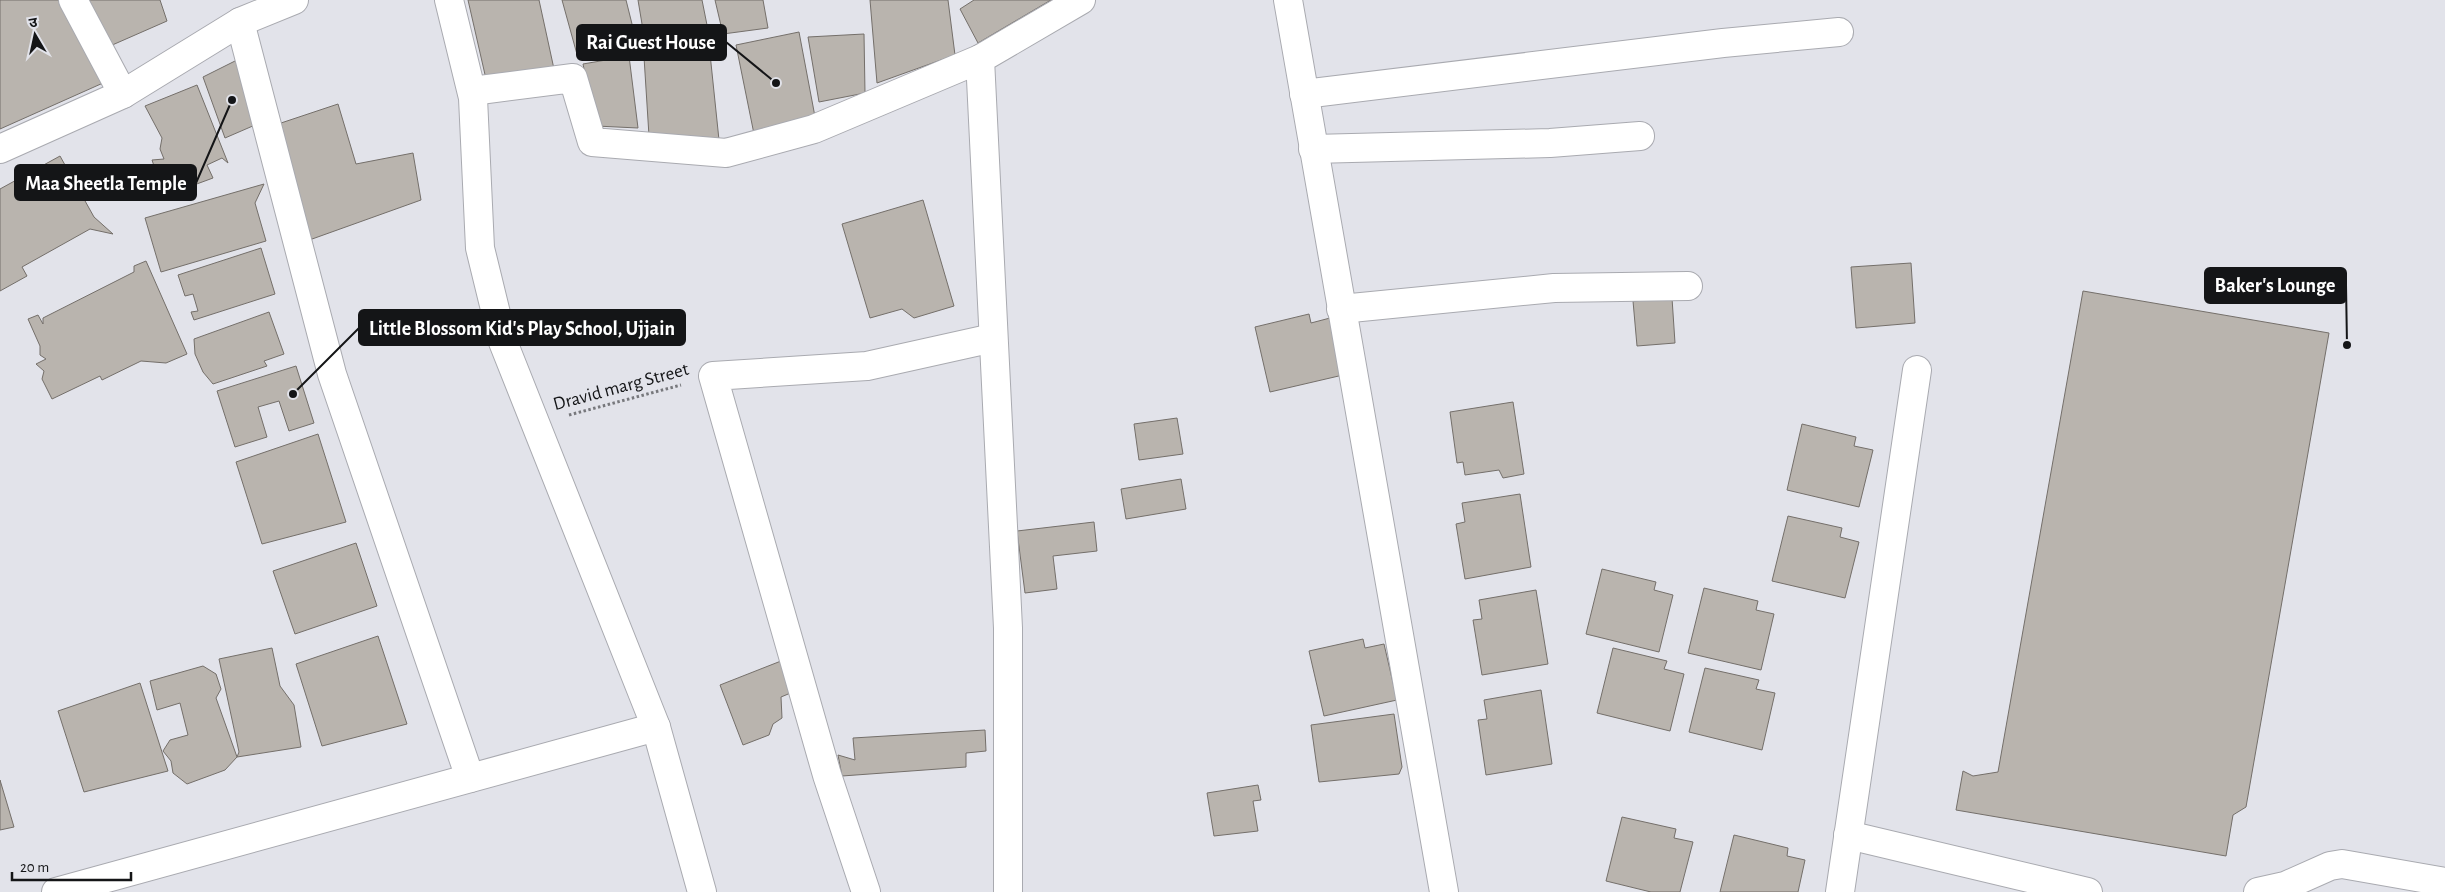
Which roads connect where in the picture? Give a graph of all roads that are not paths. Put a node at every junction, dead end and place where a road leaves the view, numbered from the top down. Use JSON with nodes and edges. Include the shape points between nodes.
{"nodes":[{"id":1,"x":73,"y":0,"type":"edge"},
{"id":2,"x":294,"y":0,"type":"edge"},
{"id":3,"x":449,"y":0,"type":"edge"},
{"id":4,"x":1082,"y":0,"type":"edge"},
{"id":5,"x":1288,"y":0,"type":"edge"},
{"id":6,"x":240,"y":22,"type":"junction"},
{"id":7,"x":1839,"y":32,"type":"dead end"},
{"id":8,"x":980,"y":59,"type":"junction"},
{"id":9,"x":472,"y":91,"type":"junction"},
{"id":10,"x":123,"y":94,"type":"junction"},
{"id":11,"x":1304,"y":94,"type":"junction"},
{"id":12,"x":1640,"y":136,"type":"dead end"},
{"id":13,"x":1313,"y":148,"type":"junction"},
{"id":14,"x":0,"y":149,"type":"edge"},
{"id":15,"x":1688,"y":286,"type":"dead end"},
{"id":16,"x":1341,"y":309,"type":"junction"},
{"id":17,"x":993,"y":338,"type":"junction"},
{"id":18,"x":1917,"y":370,"type":"dead end"},
{"id":19,"x":656,"y":727,"type":"junction"},
{"id":20,"x":470,"y":778,"type":"junction"},
{"id":21,"x":1848,"y":835,"type":"junction"},
{"id":22,"x":2445,"y":882,"type":"edge"},
{"id":23,"x":56,"y":892,"type":"edge"},
{"id":24,"x":702,"y":892,"type":"edge"},
{"id":25,"x":866,"y":892,"type":"edge"},
{"id":26,"x":1008,"y":892,"type":"edge"},
{"id":27,"x":1444,"y":892,"type":"edge"},
{"id":28,"x":1840,"y":892,"type":"edge"},
{"id":29,"x":2088,"y":892,"type":"edge"},
{"id":30,"x":2258,"y":892,"type":"edge"}],
"edges":[{"from":1,"to":10,"type":"street"},
{"from":2,"to":6,"type":"street"},
{"from":3,"to":9,"type":"street"},
{"from":4,"to":8,"type":"street"},
{"from":5,"to":11,"type":"street"},
{"from":6,"to":10,"type":"street"},
{"from":6,"to":20,"type":"street","via":[[332,374]]},
{"from":7,"to":11,"type":"street","via":[[1694,46]]},
{"from":8,"to":9,"type":"street","via":[[814,129],[726,153],[592,142],[573,78]]},
{"from":8,"to":17,"type":"street"},
{"from":9,"to":19,"type":"street","via":[[480,248],[503,342]]},
{"from":10,"to":14,"type":"street"},
{"from":11,"to":13,"type":"street"},
{"from":12,"to":13,"type":"street","via":[[1550,142]]},
{"from":13,"to":16,"type":"street"},
{"from":15,"to":16,"type":"street","via":[[1554,288]]},
{"from":16,"to":27,"type":"street"},
{"from":17,"to":25,"type":"street","via":[[867,366],[713,376],[827,775]]},
{"from":17,"to":26,"type":"street","via":[[1008,628]]},
{"from":18,"to":21,"type":"street"},
{"from":19,"to":20,"type":"street"},
{"from":19,"to":24,"type":"street"},
{"from":20,"to":23,"type":"street"},
{"from":21,"to":28,"type":"street"},
{"from":21,"to":29,"type":"street"},
{"from":22,"to":30,"type":"street","via":[[2342,864],[2284,886]]}]}
